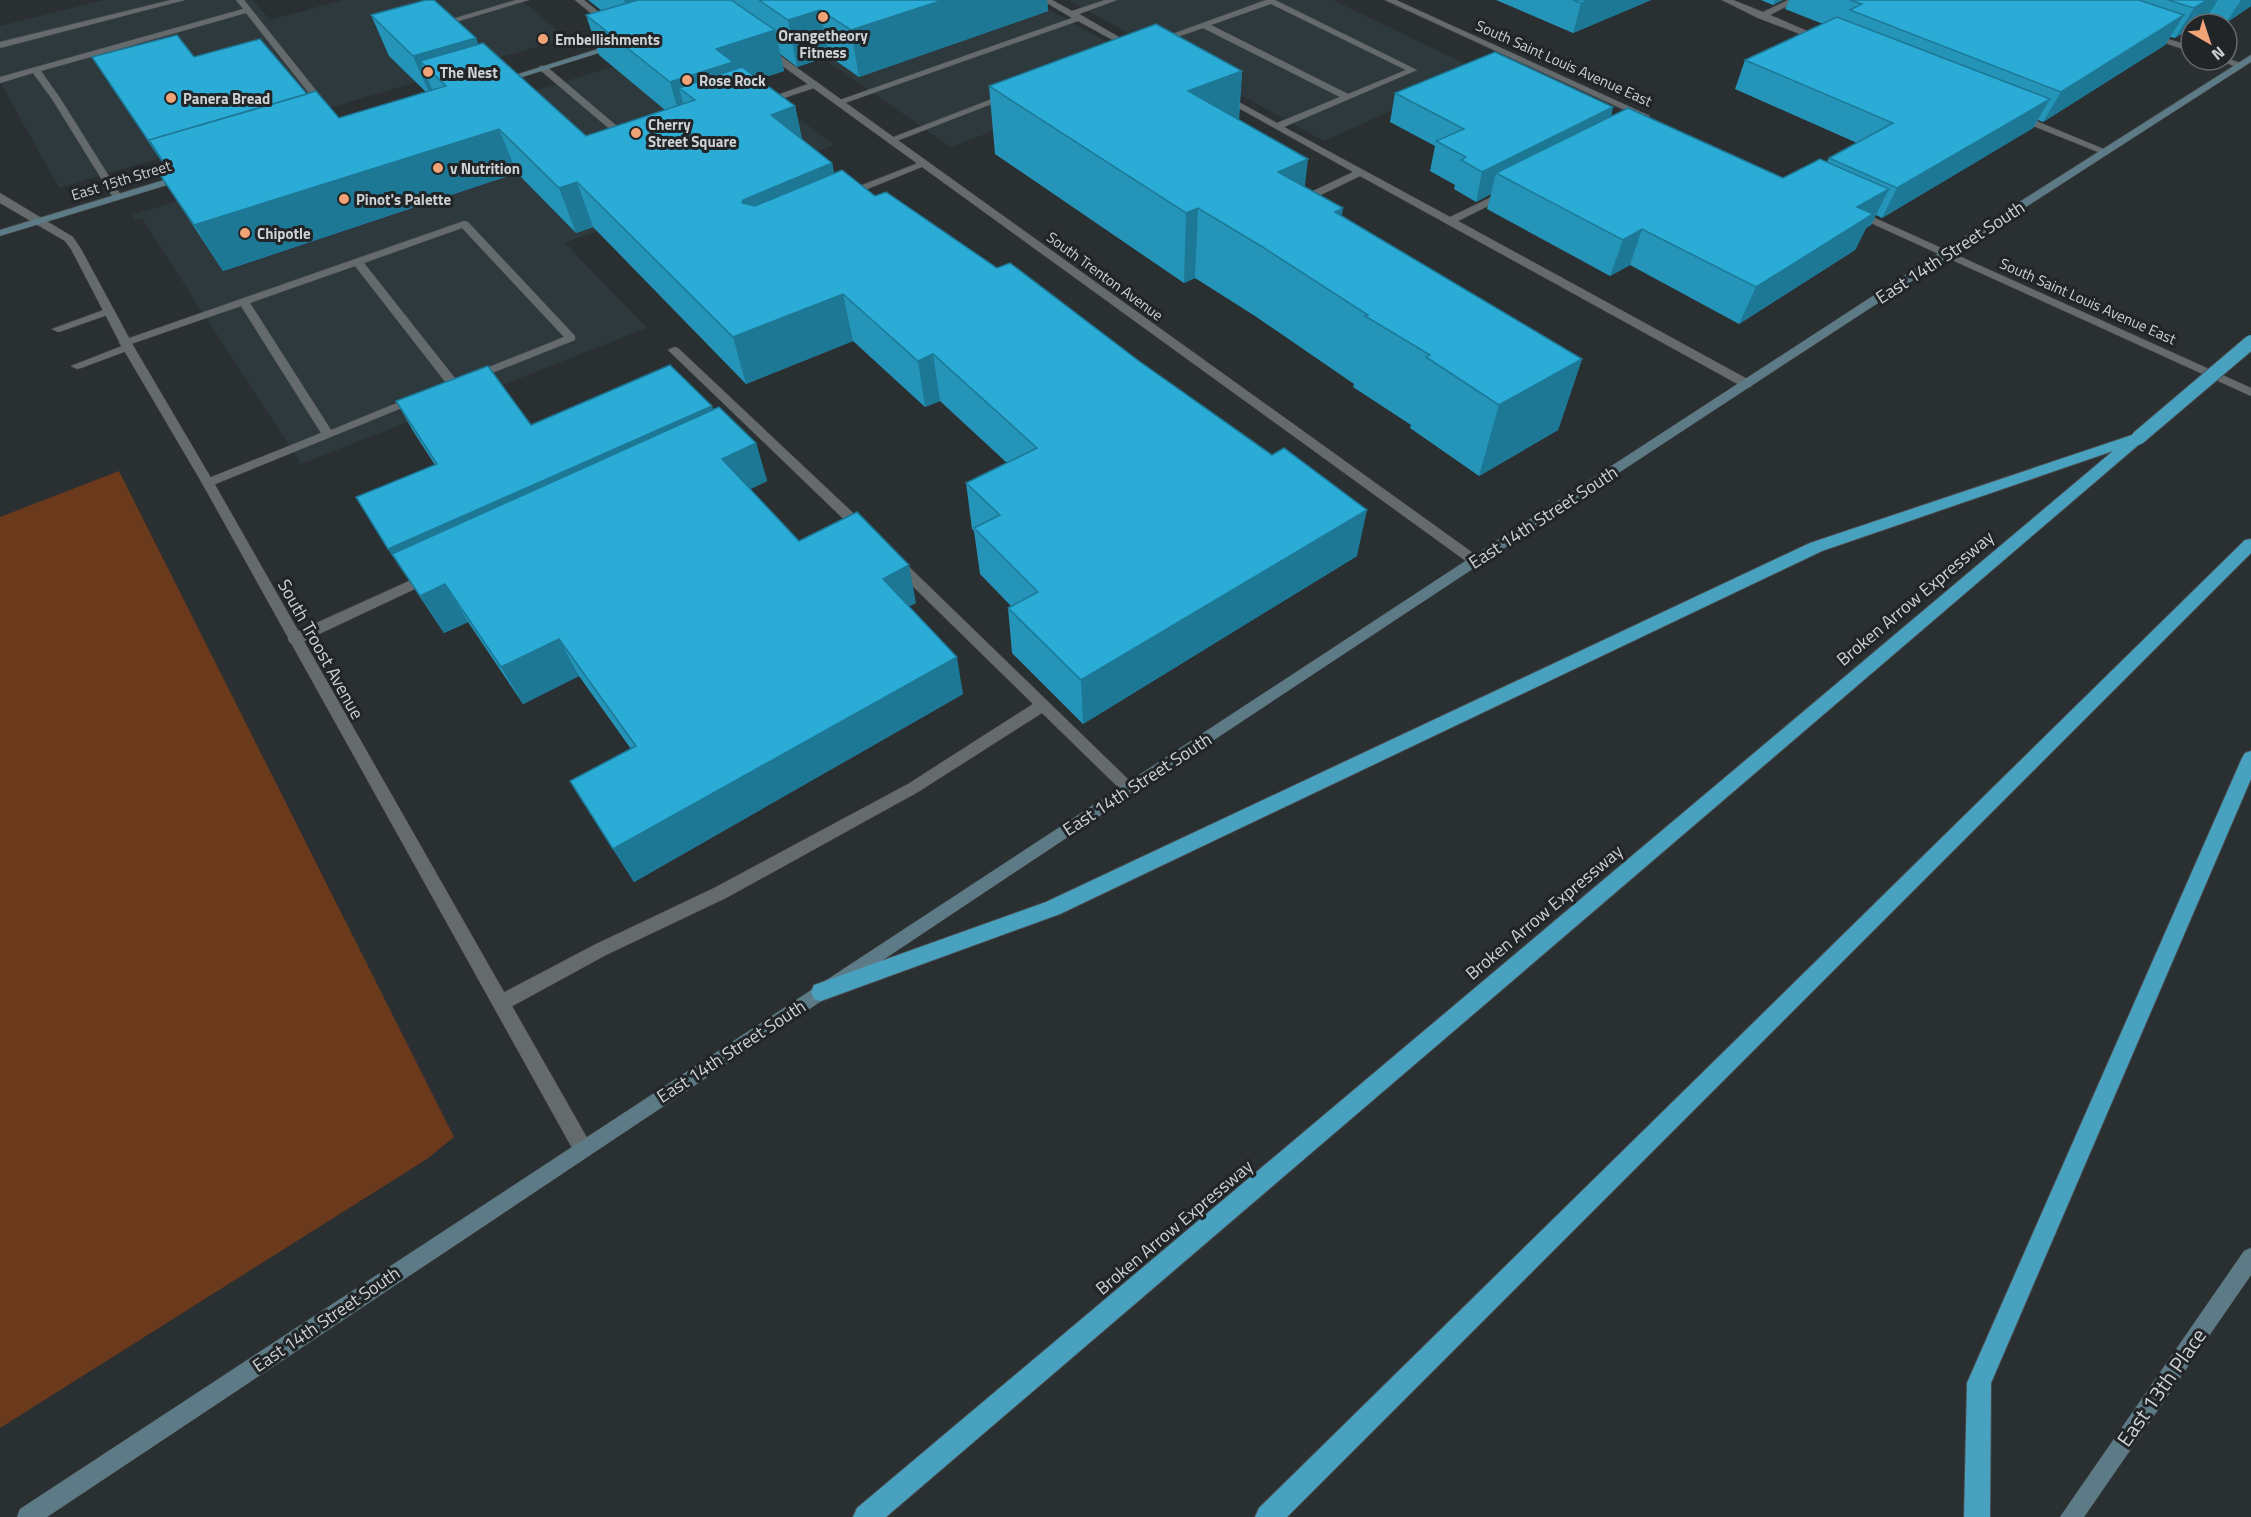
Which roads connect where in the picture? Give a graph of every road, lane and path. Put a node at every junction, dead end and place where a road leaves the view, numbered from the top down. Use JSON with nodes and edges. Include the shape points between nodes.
{"nodes":[{"id":1,"x":181,"y":0,"type":"edge"},
{"id":2,"x":240,"y":0,"type":"edge"},
{"id":3,"x":525,"y":0,"type":"edge"},
{"id":4,"x":579,"y":0,"type":"edge"},
{"id":5,"x":1046,"y":0,"type":"edge"},
{"id":6,"x":1113,"y":0,"type":"edge"},
{"id":7,"x":1389,"y":0,"type":"edge"},
{"id":8,"x":1726,"y":0,"type":"edge"},
{"id":9,"x":1794,"y":0,"type":"edge"},
{"id":10,"x":248,"y":10,"type":"junction"},
{"id":11,"x":1076,"y":16,"type":"junction"},
{"id":12,"x":1761,"y":16,"type":"junction"},
{"id":13,"x":1203,"y":25,"type":"junction"},
{"id":14,"x":426,"y":28,"type":"edge"},
{"id":15,"x":2135,"y":30,"type":"edge"},
{"id":16,"x":623,"y":34,"type":"edge"},
{"id":17,"x":632,"y":41,"type":"edge"},
{"id":18,"x":757,"y":43,"type":"edge"},
{"id":19,"x":0,"y":45,"type":"edge"},
{"id":20,"x":2179,"y":45,"type":"edge"},
{"id":21,"x":1838,"y":46,"type":"edge"},
{"id":22,"x":1135,"y":49,"type":"junction"},
{"id":23,"x":1124,"y":53,"type":"edge"},
{"id":24,"x":1146,"y":54,"type":"edge"},
{"id":25,"x":2251,"y":58,"type":"edge"},
{"id":26,"x":2240,"y":66,"type":"joint"},
{"id":27,"x":543,"y":68,"type":"junction"},
{"id":28,"x":36,"y":71,"type":"junction"},
{"id":29,"x":0,"y":80,"type":"edge"},
{"id":30,"x":487,"y":85,"type":"edge"},
{"id":31,"x":814,"y":85,"type":"junction"},
{"id":32,"x":1216,"y":93,"type":"edge"},
{"id":33,"x":1013,"y":94,"type":"edge"},
{"id":34,"x":1348,"y":97,"type":"junction"},
{"id":35,"x":839,"y":102,"type":"junction"},
{"id":36,"x":755,"y":105,"type":"edge"},
{"id":37,"x":2002,"y":111,"type":"edge"},
{"id":38,"x":329,"y":114,"type":"edge"},
{"id":39,"x":1647,"y":122,"type":"edge"},
{"id":40,"x":1277,"y":126,"type":"junction"},
{"id":41,"x":891,"y":140,"type":"junction"},
{"id":42,"x":634,"y":146,"type":"edge"},
{"id":43,"x":2106,"y":152,"type":"junction"},
{"id":44,"x":924,"y":164,"type":"junction"},
{"id":45,"x":1360,"y":172,"type":"junction"},
{"id":46,"x":195,"y":173,"type":"edge"},
{"id":47,"x":1512,"y":190,"type":"edge"},
{"id":48,"x":0,"y":196,"type":"edge"},
{"id":49,"x":117,"y":197,"type":"junction"},
{"id":50,"x":856,"y":207,"type":"edge"},
{"id":51,"x":1845,"y":207,"type":"edge"},
{"id":52,"x":1284,"y":209,"type":"edge"},
{"id":53,"x":39,"y":221,"type":"junction"},
{"id":54,"x":1451,"y":221,"type":"junction"},
{"id":55,"x":0,"y":233,"type":"edge"},
{"id":56,"x":1946,"y":253,"type":"junction"},
{"id":57,"x":357,"y":261,"type":"junction"},
{"id":58,"x":243,"y":302,"type":"junction"},
{"id":59,"x":109,"y":311,"type":"junction"},
{"id":60,"x":58,"y":328,"type":"dead end"},
{"id":61,"x":2251,"y":342,"type":"edge"},
{"id":62,"x":126,"y":345,"type":"junction"},
{"id":63,"x":674,"y":350,"type":"dead end"},
{"id":64,"x":77,"y":366,"type":"dead end"},
{"id":65,"x":1747,"y":384,"type":"junction"},
{"id":66,"x":443,"y":389,"type":"junction"},
{"id":67,"x":2251,"y":392,"type":"edge"},
{"id":68,"x":328,"y":435,"type":"junction"},
{"id":69,"x":2138,"y":438,"type":"junction"},
{"id":70,"x":208,"y":483,"type":"junction"},
{"id":71,"x":872,"y":539,"type":"edge"},
{"id":72,"x":2251,"y":544,"type":"edge"},
{"id":73,"x":889,"y":555,"type":"edge"},
{"id":74,"x":1475,"y":561,"type":"junction"},
{"id":75,"x":440,"y":572,"type":"edge"},
{"id":76,"x":295,"y":639,"type":"junction"},
{"id":77,"x":1043,"y":705,"type":"junction"},
{"id":78,"x":2251,"y":758,"type":"edge"},
{"id":79,"x":1129,"y":789,"type":"junction"},
{"id":80,"x":821,"y":992,"type":"junction"},
{"id":81,"x":501,"y":1003,"type":"junction"},
{"id":82,"x":583,"y":1149,"type":"junction"},
{"id":83,"x":2251,"y":1258,"type":"edge"},
{"id":84,"x":28,"y":1517,"type":"edge"},
{"id":85,"x":866,"y":1517,"type":"edge"},
{"id":86,"x":1268,"y":1517,"type":"edge"},
{"id":87,"x":1977,"y":1517,"type":"edge"},
{"id":88,"x":2071,"y":1517,"type":"edge"}],
"edges":[{"from":1,"to":19,"type":"street"},
{"from":2,"to":10,"type":"street"},
{"from":3,"to":14,"type":"street"},
{"from":4,"to":16,"type":"street"},
{"from":5,"to":11,"type":"street"},
{"from":6,"to":11,"type":"street"},
{"from":7,"to":39,"type":"street","name":"South Saint Louis Avenue East"},
{"from":8,"to":12,"type":"street"},
{"from":9,"to":12,"type":"street"},
{"from":10,"to":28,"type":"street"},
{"from":10,"to":38,"type":"street"},
{"from":11,"to":22,"type":"street"},
{"from":11,"to":35,"type":"street"},
{"from":12,"to":21,"type":"street"},
{"from":13,"to":22,"type":"street"},
{"from":13,"to":34,"type":"street"},
{"from":13,"to":34,"type":"street","via":[[1271,1],[1413,70]]},
{"from":15,"to":20,"type":"street"},
{"from":17,"to":27,"type":"street"},
{"from":18,"to":31,"type":"street","name":"South Trenton Avenue"},
{"from":22,"to":23,"type":"street"},
{"from":22,"to":24,"type":"street"},
{"from":25,"to":26,"type":"street","name":"East 14th Street South"},
{"from":26,"to":43,"type":"street","name":"East 14th Street South"},
{"from":27,"to":30,"type":"street"},
{"from":27,"to":42,"type":"street"},
{"from":28,"to":29,"type":"street"},
{"from":28,"to":49,"type":"street"},
{"from":31,"to":35,"type":"street","name":"South Trenton Avenue"},
{"from":31,"to":36,"type":"street"},
{"from":32,"to":40,"type":"street"},
{"from":33,"to":41,"type":"street"},
{"from":34,"to":40,"type":"street"},
{"from":35,"to":41,"type":"street","name":"South Trenton Avenue"},
{"from":37,"to":43,"type":"street"},
{"from":40,"to":45,"type":"street","via":[[1294,140]]},
{"from":41,"to":44,"type":"street","name":"South Trenton Avenue"},
{"from":43,"to":56,"type":"street","name":"East 14th Street South"},
{"from":44,"to":50,"type":"street","via":[[850,193]]},
{"from":44,"to":74,"type":"street","name":"South Trenton Avenue"},
{"from":45,"to":52,"type":"street"},
{"from":45,"to":54,"type":"street"},
{"from":46,"to":49,"type":"street","name":"East 15th Street"},
{"from":47,"to":54,"type":"street"},
{"from":48,"to":53,"type":"street","name":"South Troost Avenue"},
{"from":49,"to":53,"type":"street","name":"East 15th Street"},
{"from":51,"to":56,"type":"street","name":"South Saint Louis Avenue East"},
{"from":53,"to":55,"type":"street","name":"East 15th Street"},
{"from":53,"to":59,"type":"street","name":"South Troost Avenue","via":[[69,238]]},
{"from":54,"to":65,"type":"street"},
{"from":56,"to":65,"type":"street","name":"East 14th Street South"},
{"from":56,"to":67,"type":"street","name":"South Saint Louis Avenue East"},
{"from":57,"to":58,"type":"street"},
{"from":57,"to":66,"type":"street"},
{"from":57,"to":66,"type":"street","via":[[464,224],[571,338]]},
{"from":58,"to":62,"type":"street"},
{"from":58,"to":68,"type":"street"},
{"from":59,"to":60,"type":"street"},
{"from":59,"to":62,"type":"street","name":"South Troost Avenue"},
{"from":61,"to":69,"type":"highway","name":"Broken Arrow Expressway","bridge":true},
{"from":62,"to":64,"type":"street"},
{"from":62,"to":70,"type":"street","name":"South Troost Avenue"},
{"from":63,"to":71,"type":"street","via":[[749,431]]},
{"from":65,"to":74,"type":"street","name":"East 14th Street South"},
{"from":66,"to":68,"type":"street"},
{"from":68,"to":70,"type":"street"},
{"from":69,"to":80,"type":"highway","via":[[1816,547],[1053,908]]},
{"from":69,"to":85,"type":"highway","name":"Broken Arrow Expressway"},
{"from":70,"to":76,"type":"street","name":"South Troost Avenue"},
{"from":72,"to":86,"type":"highway"},
{"from":73,"to":77,"type":"street"},
{"from":74,"to":79,"type":"street","name":"East 14th Street South"},
{"from":75,"to":76,"type":"street"},
{"from":76,"to":81,"type":"street","name":"South Troost Avenue"},
{"from":77,"to":79,"type":"street"},
{"from":77,"to":81,"type":"street","via":[[913,788],[720,893]]},
{"from":78,"to":87,"type":"highway","via":[[1979,1383]]},
{"from":79,"to":80,"type":"street","name":"East 14th Street South"},
{"from":80,"to":82,"type":"street","name":"East 14th Street South"},
{"from":81,"to":82,"type":"street","name":"South Troost Avenue"},
{"from":82,"to":84,"type":"street","name":"East 14th Street South"},
{"from":83,"to":88,"type":"street","name":"East 13th Place"}]}
